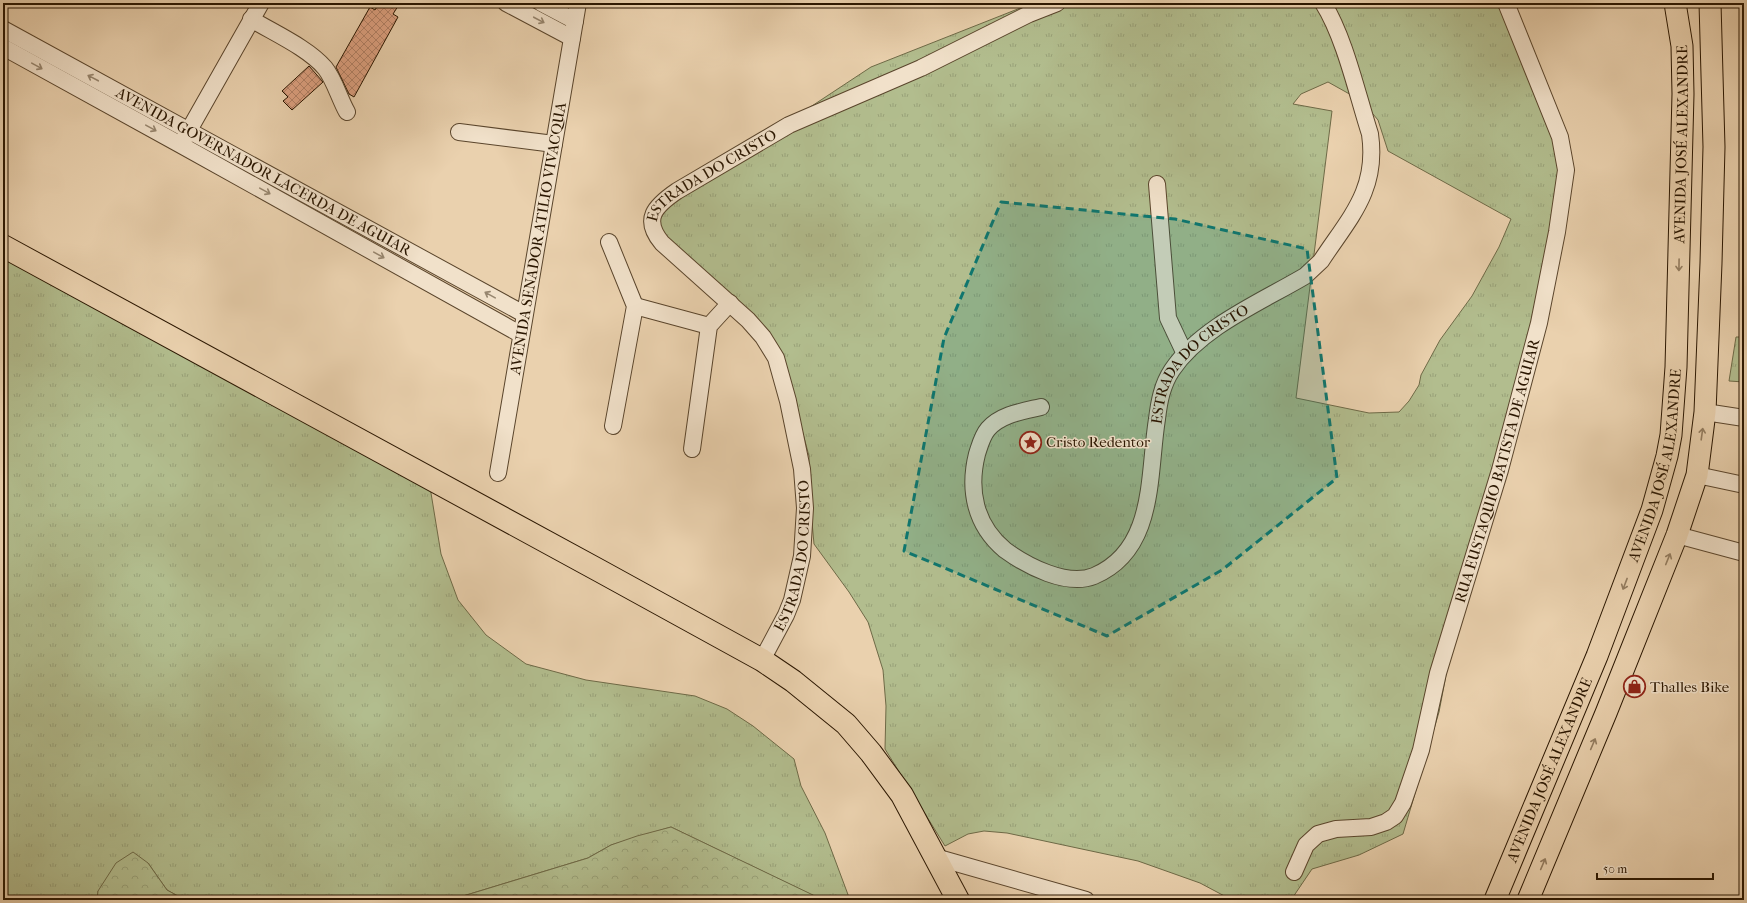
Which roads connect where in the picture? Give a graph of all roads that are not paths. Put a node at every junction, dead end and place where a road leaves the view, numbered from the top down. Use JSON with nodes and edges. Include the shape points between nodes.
{"nodes":[{"id":1,"x":261,"y":3,"type":"edge"},
{"id":2,"x":506,"y":3,"type":"edge"},
{"id":3,"x":541,"y":3,"type":"edge"},
{"id":4,"x":578,"y":3,"type":"edge"},
{"id":5,"x":1056,"y":3,"type":"edge"},
{"id":6,"x":1323,"y":3,"type":"edge"},
{"id":7,"x":1506,"y":3,"type":"edge"},
{"id":8,"x":1676,"y":3,"type":"edge"},
{"id":9,"x":1710,"y":3,"type":"edge"},
{"id":10,"x":251,"y":19,"type":"junction"},
{"id":11,"x":575,"y":21,"type":"junction"},
{"id":12,"x":3,"y":29,"type":"edge"},
{"id":13,"x":572,"y":38,"type":"junction"},
{"id":14,"x":3,"y":47,"type":"edge"},
{"id":15,"x":347,"y":112,"type":"dead end"},
{"id":16,"x":189,"y":130,"type":"junction"},
{"id":17,"x":458,"y":132,"type":"dead end"},
{"id":18,"x":554,"y":144,"type":"junction"},
{"id":19,"x":181,"y":145,"type":"junction"},
{"id":20,"x":1681,"y":162,"type":"junction"},
{"id":21,"x":1713,"y":162,"type":"junction"},
{"id":22,"x":1157,"y":184,"type":"dead end"},
{"id":23,"x":609,"y":242,"type":"dead end"},
{"id":24,"x":3,"y":246,"type":"edge"},
{"id":25,"x":730,"y":303,"type":"junction"},
{"id":26,"x":635,"y":306,"type":"junction"},
{"id":27,"x":524,"y":314,"type":"junction"},
{"id":28,"x":709,"y":326,"type":"junction"},
{"id":29,"x":520,"y":334,"type":"junction"},
{"id":30,"x":1184,"y":352,"type":"junction"},
{"id":31,"x":1041,"y":406,"type":"dead end"},
{"id":32,"x":1705,"y":412,"type":"junction"},
{"id":33,"x":1744,"y":418,"type":"edge"},
{"id":34,"x":613,"y":426,"type":"dead end"},
{"id":35,"x":692,"y":449,"type":"dead end"},
{"id":36,"x":498,"y":473,"type":"dead end"},
{"id":37,"x":1696,"y":475,"type":"junction"},
{"id":38,"x":1744,"y":485,"type":"edge"},
{"id":39,"x":1677,"y":535,"type":"junction"},
{"id":40,"x":1744,"y":553,"type":"edge"},
{"id":41,"x":1599,"y":649,"type":"junction"},
{"id":42,"x":762,"y":660,"type":"junction"},
{"id":43,"x":1627,"y":661,"type":"junction"},
{"id":44,"x":935,"y":857,"type":"junction"},
{"id":45,"x":1294,"y":872,"type":"dead end"},
{"id":46,"x":958,"y":900,"type":"edge"},
{"id":47,"x":1086,"y":900,"type":"edge"},
{"id":48,"x":1496,"y":900,"type":"edge"},
{"id":49,"x":1528,"y":900,"type":"edge"}],
"edges":[{"from":1,"to":10,"type":"street"},
{"from":2,"to":13,"type":"street","one_way":true},
{"from":3,"to":11,"type":"street"},
{"from":4,"to":11,"type":"street","name":"AVENIDA SENADOR ATILIO VIVACQUA"},
{"from":5,"to":25,"type":"street","name":"ESTRADA DO CRISTO","via":[[921,68],[789,125],[663,200],[655,210],[652,222],[654,234]]},
{"from":6,"to":30,"type":"street","name":"ESTRADA DO CRISTO","via":[[1339,38],[1370,134],[1372,162],[1362,200],[1321,261],[1305,276],[1226,322]]},
{"from":7,"to":45,"type":"street","name":"RUA EUSTAQUIO BATISTA DE AGUIAR","via":[[1560,137],[1566,170],[1557,232],[1537,330],[1502,462],[1438,673],[1421,750],[1403,803],[1395,816],[1386,822],[1370,827],[1336,829],[1318,834],[1306,845]]},
{"from":8,"to":20,"type":"main road","name":"AVENIDA JOSÉ ALEXANDRE","via":[[1683,66]]},
{"from":9,"to":21,"type":"main road"},
{"from":10,"to":15,"type":"street","via":[[318,61],[326,69]]},
{"from":10,"to":16,"type":"street"},
{"from":11,"to":13,"type":"street","name":"AVENIDA SENADOR ATILIO VIVACQUA"},
{"from":16,"to":12,"type":"street","name":"AVENIDA GOVERNADOR LACERDA DE AGUIAR","one_way":true},
{"from":13,"to":18,"type":"street","name":"AVENIDA SENADOR ATILIO VIVACQUA"},
{"from":14,"to":19,"type":"street","name":"AVENIDA GOVERNADOR LACERDA DE AGUIAR","one_way":true},
{"from":16,"to":19,"type":"street"},
{"from":27,"to":16,"type":"street","name":"AVENIDA GOVERNADOR LACERDA DE AGUIAR","one_way":true},
{"from":17,"to":18,"type":"street"},
{"from":18,"to":27,"type":"street","name":"AVENIDA SENADOR ATILIO VIVACQUA"},
{"from":19,"to":29,"type":"street","name":"AVENIDA GOVERNADOR LACERDA DE AGUIAR","one_way":true},
{"from":20,"to":21,"type":"main road"},
{"from":20,"to":41,"type":"main road","name":"AVENIDA JOSÉ ALEXANDRE","one_way":true,"via":[[1676,367],[1668,456],[1652,510]]},
{"from":21,"to":32,"type":"main road"},
{"from":22,"to":30,"type":"street","via":[[1168,318]]},
{"from":23,"to":26,"type":"street"},
{"from":24,"to":42,"type":"highway"},
{"from":25,"to":28,"type":"street"},
{"from":25,"to":42,"type":"street","name":"ESTRADA DO CRISTO","via":[[763,337],[776,358],[802,469],[805,508],[802,556],[797,583],[786,615]]},
{"from":26,"to":28,"type":"street"},
{"from":26,"to":34,"type":"street"},
{"from":27,"to":29,"type":"street","name":"AVENIDA SENADOR ATILIO VIVACQUA"},
{"from":28,"to":35,"type":"street"},
{"from":29,"to":36,"type":"street","name":"AVENIDA SENADOR ATILIO VIVACQUA"},
{"from":30,"to":31,"type":"street","name":"ESTRADA DO CRISTO","via":[[1166,379],[1160,400],[1142,525],[1131,548],[1106,571],[1091,577],[1079,580],[1047,573],[1006,550],[992,537],[982,522],[973,498],[975,464],[981,439],[988,429],[1011,414]]},
{"from":32,"to":33,"type":"street"},
{"from":37,"to":32,"type":"main road","one_way":true},
{"from":37,"to":38,"type":"street"},
{"from":37,"to":39,"type":"main road"},
{"from":39,"to":40,"type":"street"},
{"from":43,"to":39,"type":"main road","one_way":true},
{"from":41,"to":43,"type":"main road","via":[[1609,658]]},
{"from":41,"to":48,"type":"main road","name":"AVENIDA JOSÉ ALEXANDRE"},
{"from":42,"to":44,"type":"highway","via":[[793,681],[846,724],[872,753],[902,795]]},
{"from":49,"to":43,"type":"main road","one_way":true},
{"from":44,"to":46,"type":"highway"},
{"from":44,"to":47,"type":"street"}]}
